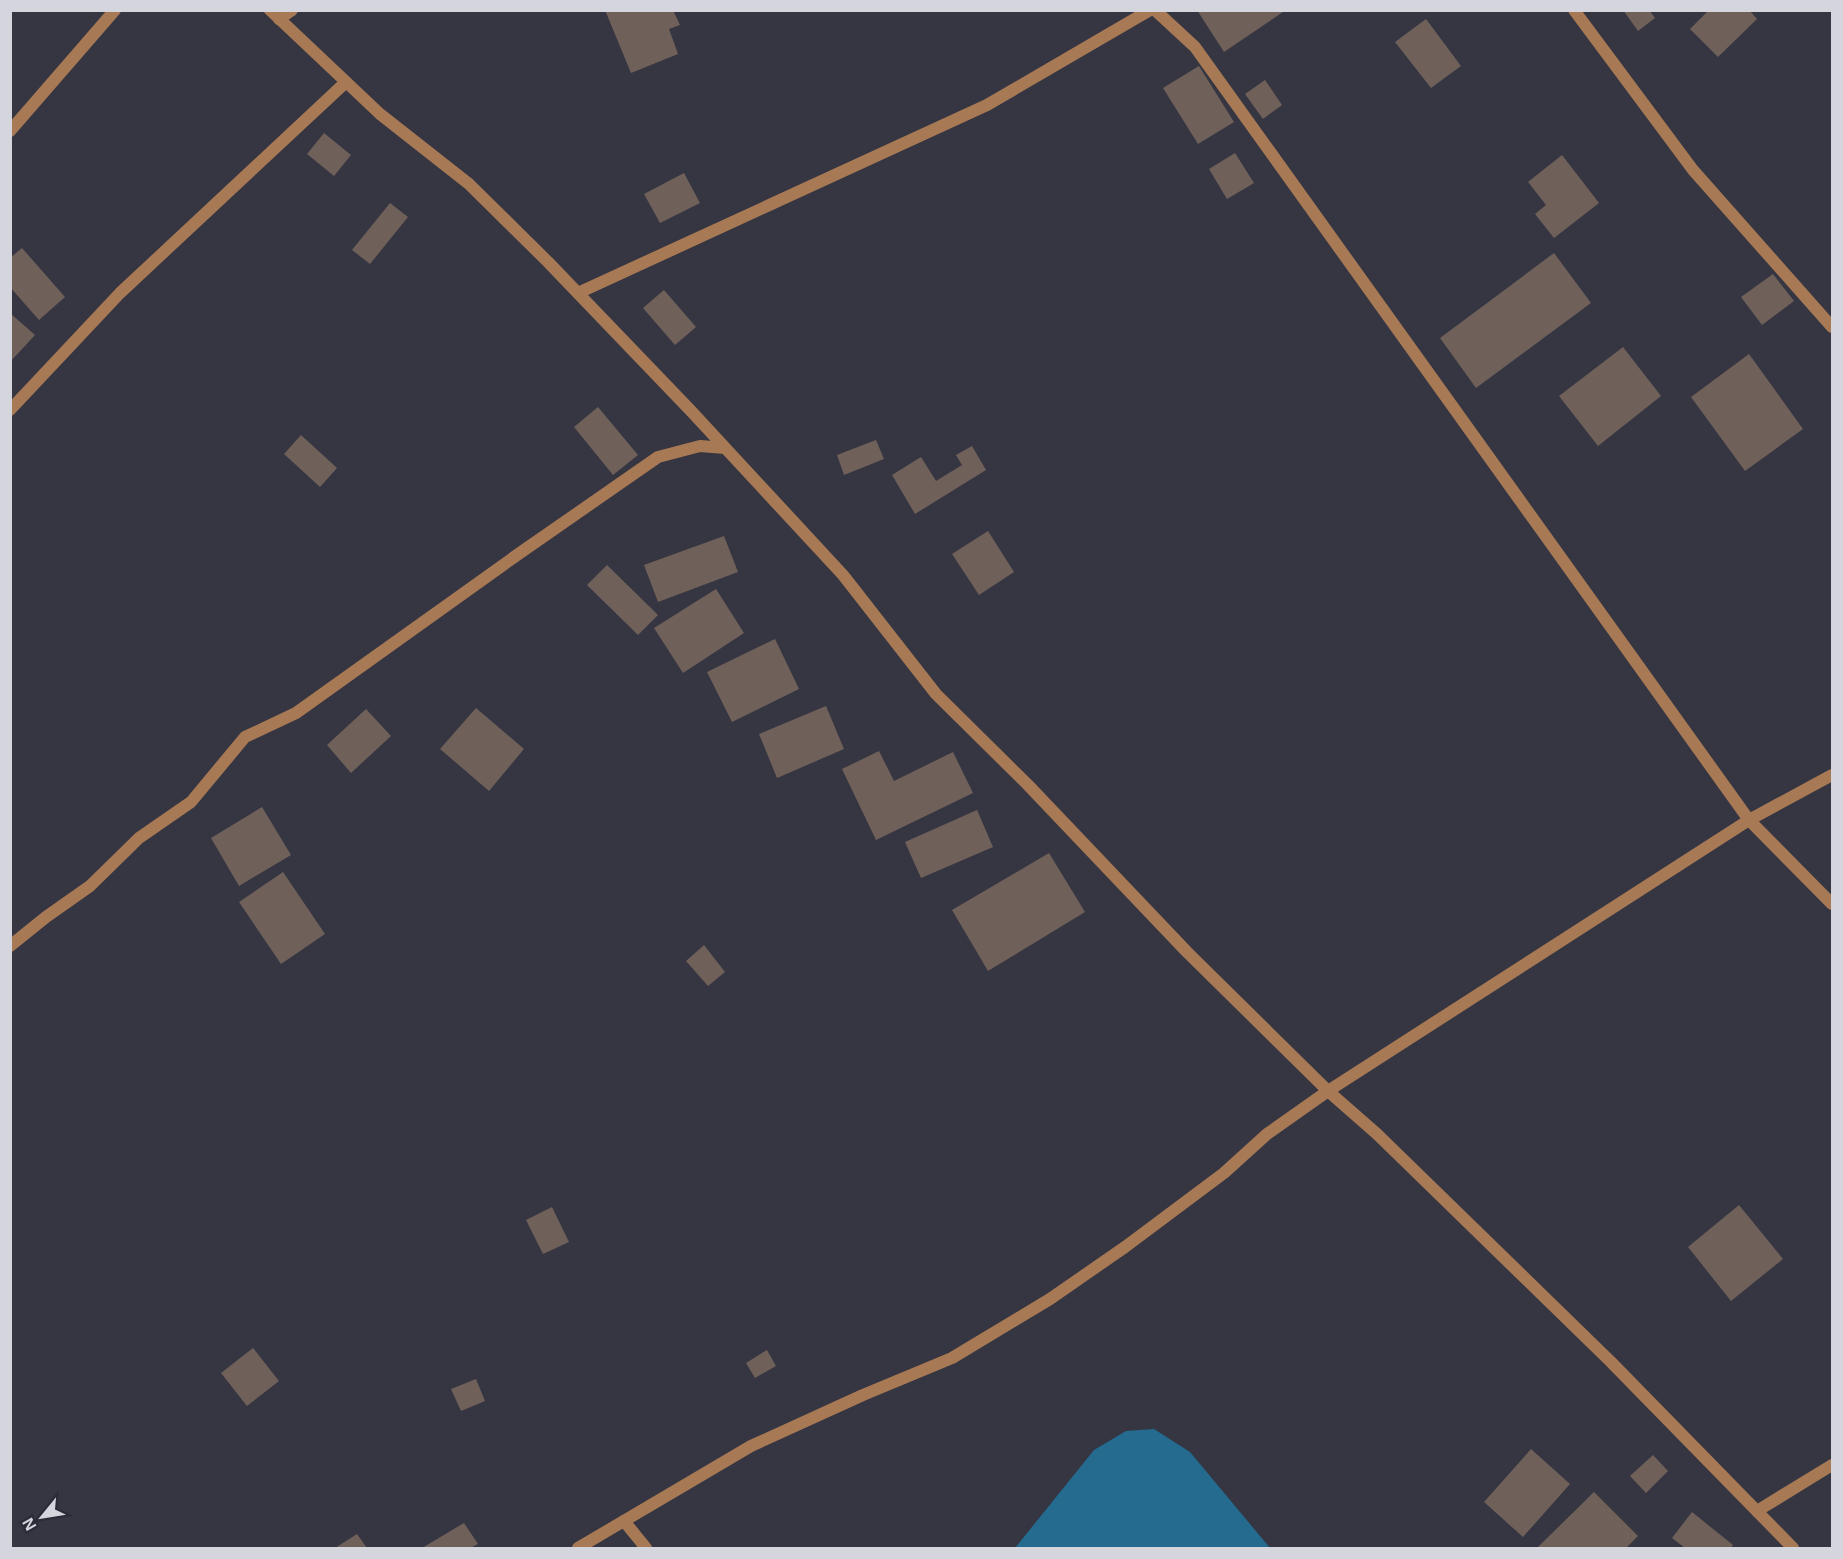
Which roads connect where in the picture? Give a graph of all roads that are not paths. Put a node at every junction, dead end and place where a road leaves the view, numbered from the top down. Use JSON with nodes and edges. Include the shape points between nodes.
{"nodes":[{"id":1,"x":116,"y":10,"type":"edge"},
{"id":2,"x":292,"y":10,"type":"edge"},
{"id":3,"x":1150,"y":10,"type":"edge"},
{"id":4,"x":1155,"y":10,"type":"edge"},
{"id":5,"x":1574,"y":10,"type":"edge"},
{"id":6,"x":274,"y":15,"type":"edge"},
{"id":7,"x":346,"y":82,"type":"junction"},
{"id":8,"x":10,"y":132,"type":"edge"},
{"id":9,"x":578,"y":293,"type":"junction"},
{"id":10,"x":1833,"y":327,"type":"edge"},
{"id":11,"x":10,"y":410,"type":"edge"},
{"id":12,"x":725,"y":448,"type":"junction"},
{"id":13,"x":1833,"y":775,"type":"edge"},
{"id":14,"x":1749,"y":820,"type":"junction"},
{"id":15,"x":1833,"y":904,"type":"edge"},
{"id":16,"x":10,"y":946,"type":"edge"},
{"id":17,"x":1328,"y":1091,"type":"junction"},
{"id":18,"x":1833,"y":1466,"type":"edge"},
{"id":19,"x":1757,"y":1511,"type":"junction"},
{"id":20,"x":624,"y":1521,"type":"junction"},
{"id":21,"x":578,"y":1548,"type":"edge"},
{"id":22,"x":646,"y":1548,"type":"edge"},
{"id":23,"x":1793,"y":1548,"type":"edge"}],
"edges":[{"from":1,"to":8,"type":"street"},
{"from":2,"to":6,"type":"street"},
{"from":3,"to":9,"type":"street","via":[[987,105]]},
{"from":4,"to":14,"type":"street","via":[[1195,47]]},
{"from":5,"to":10,"type":"street","via":[[1693,170]]},
{"from":6,"to":7,"type":"street"},
{"from":7,"to":9,"type":"street","via":[[469,184]]},
{"from":7,"to":11,"type":"street","via":[[120,293]]},
{"from":9,"to":12,"type":"street"},
{"from":12,"to":16,"type":"street","via":[[700,447],[658,457],[296,713],[245,737],[191,802],[139,838],[90,885]]},
{"from":12,"to":17,"type":"street","via":[[843,575],[936,694],[1186,952]]},
{"from":13,"to":14,"type":"street"},
{"from":14,"to":15,"type":"street"},
{"from":14,"to":17,"type":"street"},
{"from":17,"to":19,"type":"street","via":[[1603,1354]]},
{"from":17,"to":20,"type":"street","via":[[1267,1134],[1224,1173],[1050,1299],[952,1358],[751,1446]]},
{"from":18,"to":19,"type":"street"},
{"from":19,"to":23,"type":"street"},
{"from":20,"to":21,"type":"street"},
{"from":20,"to":22,"type":"street"}]}
